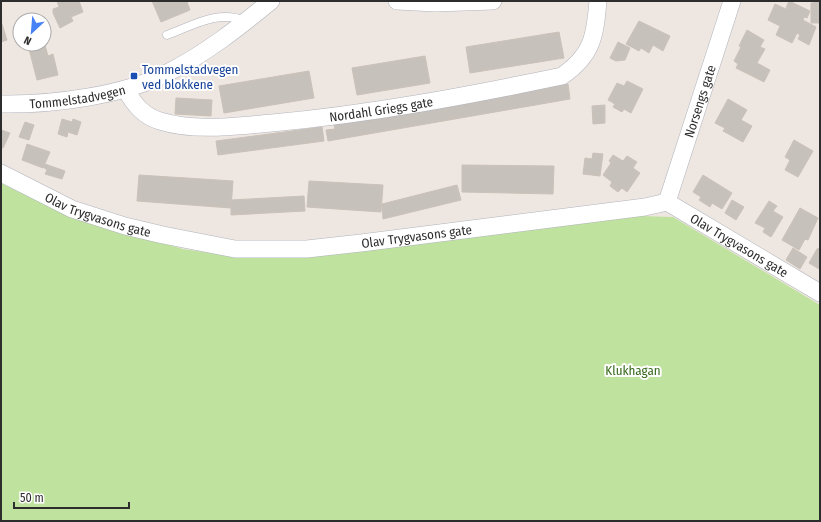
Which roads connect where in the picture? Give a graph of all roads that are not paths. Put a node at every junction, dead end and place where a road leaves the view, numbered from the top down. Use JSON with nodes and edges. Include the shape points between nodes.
{"nodes":[{"id":1,"x":271,"y":1,"type":"edge"},
{"id":2,"x":397,"y":1,"type":"edge"},
{"id":3,"x":493,"y":1,"type":"edge"},
{"id":4,"x":598,"y":1,"type":"edge"},
{"id":5,"x":732,"y":1,"type":"edge"},
{"id":6,"x":246,"y":22,"type":"junction"},
{"id":7,"x":167,"y":35,"type":"dead end"},
{"id":8,"x":126,"y":90,"type":"junction"},
{"id":9,"x":1,"y":104,"type":"edge"},
{"id":10,"x":1,"y":174,"type":"edge"},
{"id":11,"x":667,"y":202,"type":"junction"},
{"id":12,"x":820,"y":293,"type":"edge"}],
"edges":[{"from":1,"to":6,"type":"street","name":"Tommelstadvegen"},
{"from":2,"to":3,"type":"street"},
{"from":4,"to":8,"type":"street","name":"Nordahl Griegs gate","via":[[593,38],[577,66],[562,76],[454,99],[318,118],[213,128],[187,127],[146,115],[134,105]]},
{"from":5,"to":11,"type":"street","name":"Norsengs gate"},
{"from":6,"to":7,"type":"lane","via":[[235,16],[217,16]]},
{"from":6,"to":8,"type":"street","name":"Tommelstadvegen","via":[[206,51],[165,74]]},
{"from":8,"to":9,"type":"street","name":"Tommelstadvegen","via":[[76,99]]},
{"from":10,"to":11,"type":"street","name":"Olav Trygvasons gate","via":[[72,209],[163,235],[235,249],[307,248],[361,243],[645,207]]},
{"from":11,"to":12,"type":"street","name":"Olav Trygvasons gate"}]}
